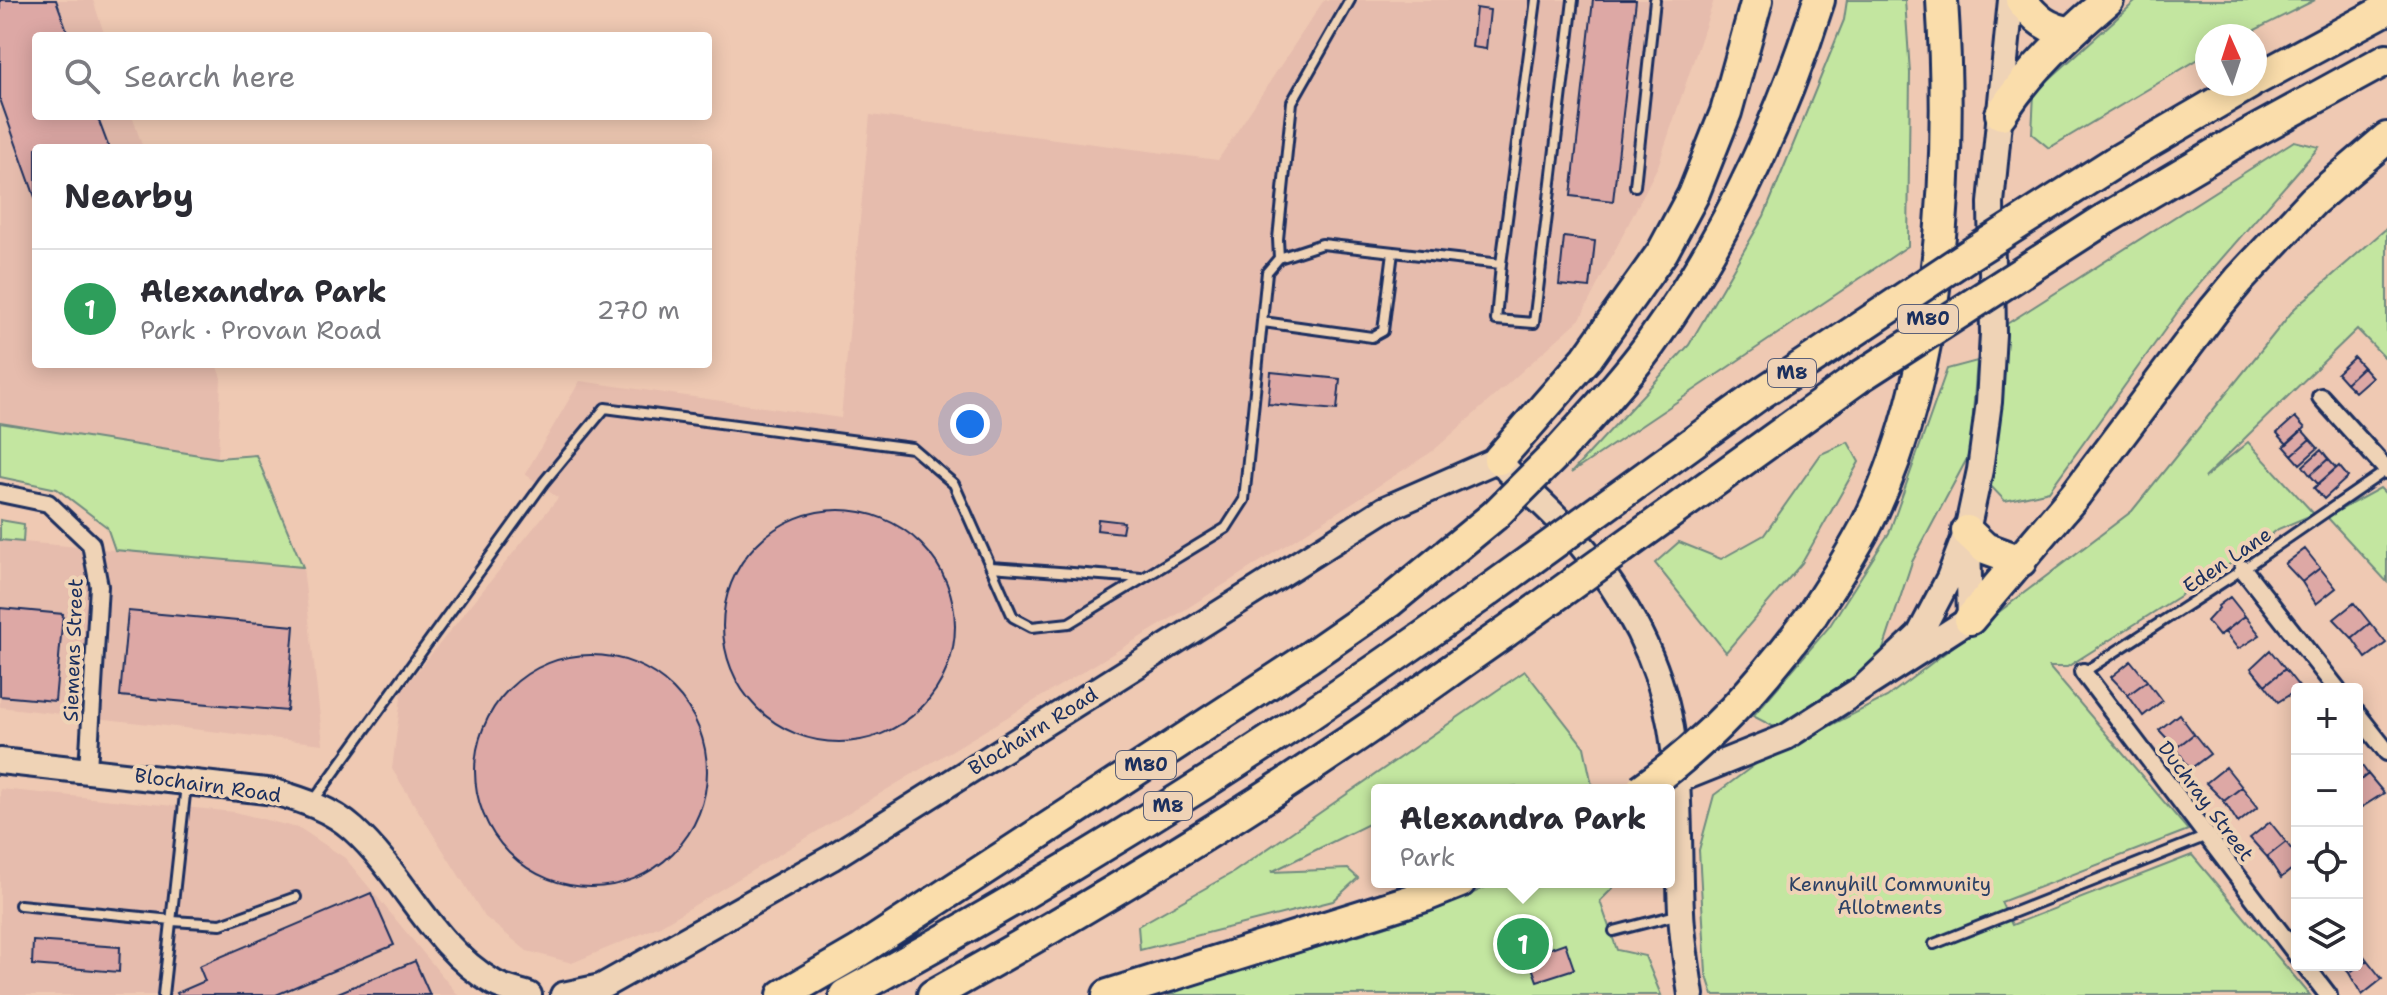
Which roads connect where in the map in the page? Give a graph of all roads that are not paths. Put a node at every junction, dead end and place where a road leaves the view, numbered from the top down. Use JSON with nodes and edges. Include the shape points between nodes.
{"nodes":[{"id":1,"x":1350,"y":0,"type":"edge"},
{"id":2,"x":1536,"y":0,"type":"edge"},
{"id":3,"x":1573,"y":0,"type":"edge"},
{"id":4,"x":1655,"y":0,"type":"edge"},
{"id":5,"x":1757,"y":0,"type":"edge"},
{"id":6,"x":1819,"y":0,"type":"edge"},
{"id":7,"x":1942,"y":0,"type":"edge"},
{"id":8,"x":2011,"y":0,"type":"edge"},
{"id":9,"x":2021,"y":0,"type":"edge"},
{"id":10,"x":2108,"y":0,"type":"edge"},
{"id":11,"x":2387,"y":9,"type":"edge"},
{"id":12,"x":2071,"y":32,"type":"junction"},
{"id":13,"x":2387,"y":59,"type":"edge"},
{"id":14,"x":2267,"y":74,"type":"edge"},
{"id":15,"x":2228,"y":96,"type":"edge"},
{"id":16,"x":2001,"y":114,"type":"junction"},
{"id":17,"x":2387,"y":138,"type":"edge"},
{"id":18,"x":1635,"y":186,"type":"dead end"},
{"id":19,"x":1393,"y":252,"type":"junction"},
{"id":20,"x":1279,"y":258,"type":"junction"},
{"id":21,"x":1501,"y":264,"type":"junction"},
{"id":22,"x":1263,"y":322,"type":"junction"},
{"id":23,"x":2321,"y":397,"type":"dead end"},
{"id":24,"x":1499,"y":459,"type":"junction"},
{"id":25,"x":2387,"y":470,"type":"edge"},
{"id":26,"x":0,"y":493,"type":"edge"},
{"id":27,"x":1967,"y":531,"type":"junction"},
{"id":28,"x":2021,"y":561,"type":"junction"},
{"id":29,"x":991,"y":567,"type":"junction"},
{"id":30,"x":2243,"y":569,"type":"junction"},
{"id":31,"x":1144,"y":578,"type":"junction"},
{"id":32,"x":1970,"y":619,"type":"junction"},
{"id":33,"x":2083,"y":672,"type":"joint"},
{"id":34,"x":2332,"y":683,"type":"edge"},
{"id":35,"x":1866,"y":685,"type":"junction"},
{"id":36,"x":2363,"y":722,"type":"edge"},
{"id":37,"x":2387,"y":752,"type":"edge"},
{"id":38,"x":0,"y":761,"type":"edge"},
{"id":39,"x":88,"y":769,"type":"junction"},
{"id":40,"x":187,"y":780,"type":"junction"},
{"id":41,"x":1676,"y":781,"type":"junction"},
{"id":42,"x":1649,"y":784,"type":"edge"},
{"id":43,"x":312,"y":803,"type":"junction"},
{"id":44,"x":2207,"y":836,"type":"junction"},
{"id":45,"x":1445,"y":888,"type":"edge"},
{"id":46,"x":296,"y":897,"type":"dead end"},
{"id":47,"x":20,"y":905,"type":"dead end"},
{"id":48,"x":1681,"y":914,"type":"junction"},
{"id":49,"x":172,"y":920,"type":"junction"},
{"id":50,"x":1614,"y":931,"type":"dead end"},
{"id":51,"x":1934,"y":944,"type":"dead end"},
{"id":52,"x":2291,"y":947,"type":"edge"},
{"id":53,"x":2310,"y":971,"type":"edge"},
{"id":54,"x":163,"y":995,"type":"edge"},
{"id":55,"x":529,"y":995,"type":"edge"},
{"id":56,"x":563,"y":995,"type":"edge"},
{"id":57,"x":783,"y":995,"type":"edge"},
{"id":58,"x":845,"y":995,"type":"edge"},
{"id":59,"x":933,"y":995,"type":"edge"},
{"id":60,"x":1108,"y":995,"type":"edge"},
{"id":61,"x":1691,"y":995,"type":"edge"},
{"id":62,"x":2328,"y":995,"type":"edge"}],
"edges":[{"from":1,"to":20,"type":"lane","via":[[1292,102]]},
{"from":2,"to":21,"type":"lane"},
{"from":3,"to":21,"type":"lane","via":[[1534,323],[1496,320]]},
{"from":4,"to":18,"type":"lane"},
{"from":5,"to":24,"type":"highway","via":[[1726,112],[1693,195],[1663,251],[1587,358]]},
{"from":6,"to":57,"type":"highway","number":"M80","bridge":true,"via":[[1780,108],[1726,225],[1652,342],[1559,451],[1495,515],[1389,602],[1308,658],[859,951]]},
{"from":7,"to":42,"type":"highway","number":"M80","bridge":true,"via":[[1944,181],[1919,376],[1899,444],[1867,524],[1812,615],[1748,697]]},
{"from":8,"to":16,"type":"street"},
{"from":9,"to":12,"type":"highway","via":[[2035,18]]},
{"from":10,"to":12,"type":"highway"},
{"from":11,"to":14,"type":"highway"},
{"from":12,"to":16,"type":"highway","via":[[2019,86]]},
{"from":13,"to":59,"type":"highway","number":"M8","bridge":true,"via":[[2105,219],[1858,378],[1339,749],[1103,897]]},
{"from":15,"to":58,"type":"highway","number":"M8","bridge":true,"via":[[2115,162],[1757,396],[1478,598],[1227,770]]},
{"from":16,"to":27,"type":"street","via":[[1991,203],[1989,402]]},
{"from":17,"to":28,"type":"highway","via":[[2313,201],[2239,280]]},
{"from":19,"to":20,"type":"lane","via":[[1322,244]]},
{"from":19,"to":21,"type":"lane"},
{"from":19,"to":22,"type":"lane","via":[[1383,331],[1372,337]]},
{"from":20,"to":22,"type":"lane","via":[[1267,272]]},
{"from":22,"to":31,"type":"lane","via":[[1244,500],[1226,528]]},
{"from":23,"to":25,"type":"street"},
{"from":24,"to":41,"type":"street","via":[[1577,539],[1614,589],[1649,651],[1671,730]]},
{"from":24,"to":56,"type":"street","name":"Blochairn Road","via":[[1385,509],[831,858],[601,987]]},
{"from":25,"to":30,"type":"lane","name":"Eden Lane"},
{"from":26,"to":39,"type":"street","name":"Siemens Street","via":[[48,503],[91,544],[99,586]]},
{"from":27,"to":28,"type":"highway","via":[[1985,548]]},
{"from":27,"to":32,"type":"street"},
{"from":27,"to":35,"type":"street","via":[[1943,593],[1919,635]]},
{"from":28,"to":32,"type":"highway"},
{"from":29,"to":31,"type":"lane"},
{"from":29,"to":31,"type":"lane","via":[[1013,617],[1032,627],[1069,623]]},
{"from":29,"to":43,"type":"lane","via":[[954,484],[912,448],[605,408],[544,482]]},
{"from":30,"to":33,"type":"lane","name":"Eden Lane"},
{"from":30,"to":34,"type":"street"},
{"from":32,"to":35,"type":"street"},
{"from":33,"to":44,"type":"street","name":"Duchray Street"},
{"from":35,"to":41,"type":"street","via":[[1786,737]]},
{"from":36,"to":37,"type":"street"},
{"from":38,"to":39,"type":"street","name":"Blochairn Road"},
{"from":39,"to":40,"type":"street","name":"Blochairn Road"},
{"from":40,"to":43,"type":"street","name":"Blochairn Road","via":[[275,792]]},
{"from":40,"to":49,"type":"lane"},
{"from":41,"to":48,"type":"street"},
{"from":43,"to":55,"type":"street","name":"Blochairn Road","via":[[350,826],[375,851],[449,949],[496,984]]},
{"from":44,"to":51,"type":"lane"},
{"from":44,"to":52,"type":"street","name":"Duchray Street"},
{"from":45,"to":60,"type":"highway"},
{"from":46,"to":49,"type":"lane","via":[[221,924]]},
{"from":47,"to":49,"type":"lane"},
{"from":48,"to":50,"type":"lane"},
{"from":48,"to":61,"type":"street"},
{"from":49,"to":54,"type":"lane"},
{"from":53,"to":62,"type":"street"}]}
